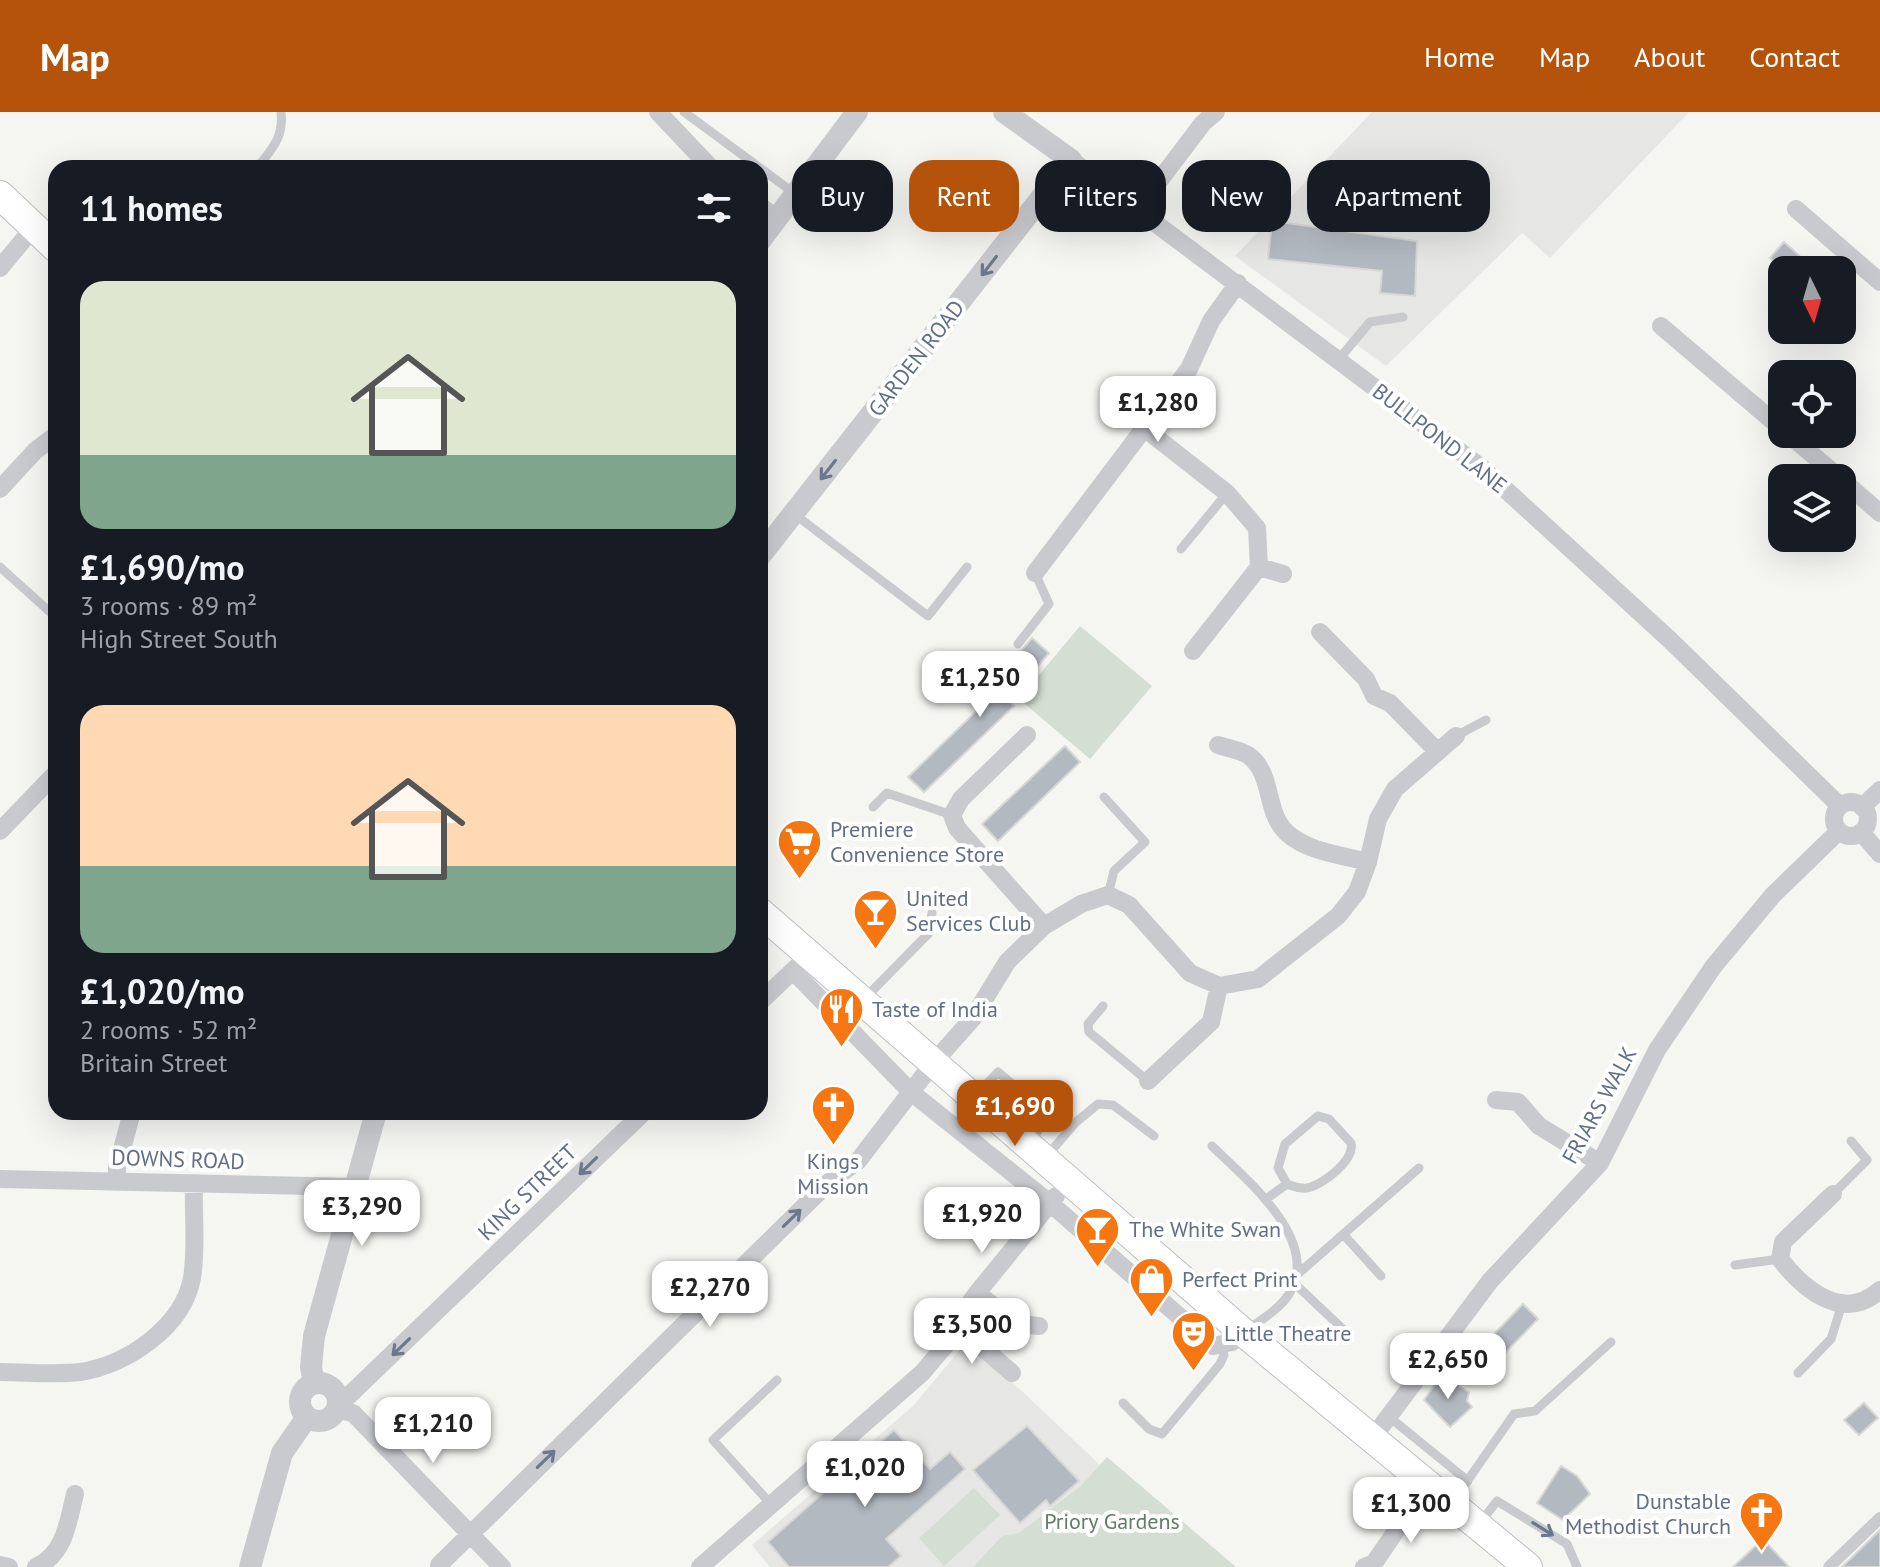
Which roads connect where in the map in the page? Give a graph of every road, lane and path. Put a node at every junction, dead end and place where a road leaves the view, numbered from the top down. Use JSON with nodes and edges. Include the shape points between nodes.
{"nodes":[{"id":1,"x":281,"y":112,"type":"edge"},
{"id":2,"x":658,"y":112,"type":"edge"},
{"id":3,"x":684,"y":112,"type":"edge"},
{"id":4,"x":857,"y":112,"type":"edge"},
{"id":5,"x":1004,"y":112,"type":"edge"},
{"id":6,"x":1216,"y":112,"type":"edge"},
{"id":7,"x":263,"y":160,"type":"edge"},
{"id":8,"x":703,"y":160,"type":"edge"},
{"id":9,"x":749,"y":160,"type":"edge"},
{"id":10,"x":820,"y":160,"type":"edge"},
{"id":11,"x":1071,"y":160,"type":"edge"},
{"id":12,"x":1166,"y":172,"type":"edge"},
{"id":13,"x":768,"y":174,"type":"edge"},
{"id":14,"x":792,"y":192,"type":"edge"},
{"id":15,"x":792,"y":194,"type":"edge"},
{"id":16,"x":0,"y":195,"type":"edge"},
{"id":17,"x":1035,"y":206,"type":"edge"},
{"id":18,"x":1796,"y":209,"type":"dead end"},
{"id":19,"x":768,"y":212,"type":"edge"},
{"id":20,"x":34,"y":227,"type":"junction"},
{"id":21,"x":1166,"y":231,"type":"edge"},
{"id":22,"x":48,"y":240,"type":"edge"},
{"id":23,"x":0,"y":268,"type":"edge"},
{"id":24,"x":1880,"y":282,"type":"edge"},
{"id":25,"x":1238,"y":283,"type":"junction"},
{"id":26,"x":1403,"y":317,"type":"dead end"},
{"id":27,"x":1661,"y":326,"type":"dead end"},
{"id":28,"x":1339,"y":359,"type":"junction"},
{"id":29,"x":1768,"y":417,"type":"edge"},
{"id":30,"x":1144,"y":428,"type":"junction"},
{"id":31,"x":48,"y":441,"type":"edge"},
{"id":32,"x":1804,"y":448,"type":"edge"},
{"id":33,"x":1823,"y":464,"type":"edge"},
{"id":34,"x":0,"y":489,"type":"edge"},
{"id":35,"x":1856,"y":489,"type":"edge"},
{"id":36,"x":1227,"y":493,"type":"junction"},
{"id":37,"x":1876,"y":502,"type":"edge"},
{"id":38,"x":793,"y":513,"type":"junction"},
{"id":39,"x":768,"y":546,"type":"edge"},
{"id":40,"x":1181,"y":549,"type":"dead end"},
{"id":41,"x":0,"y":567,"type":"edge"},
{"id":42,"x":967,"y":567,"type":"dead end"},
{"id":43,"x":1259,"y":567,"type":"junction"},
{"id":44,"x":1035,"y":573,"type":"joint"},
{"id":45,"x":1283,"y":574,"type":"dead end"},
{"id":46,"x":48,"y":610,"type":"edge"},
{"id":47,"x":1320,"y":632,"type":"dead end"},
{"id":48,"x":1018,"y":644,"type":"dead end"},
{"id":49,"x":1193,"y":651,"type":"dead end"},
{"id":50,"x":1486,"y":720,"type":"dead end"},
{"id":51,"x":1027,"y":735,"type":"dead end"},
{"id":52,"x":1456,"y":736,"type":"joint"},
{"id":53,"x":1218,"y":745,"type":"dead end"},
{"id":54,"x":1437,"y":751,"type":"junction"},
{"id":55,"x":48,"y":781,"type":"edge"},
{"id":56,"x":1880,"y":790,"type":"edge"},
{"id":57,"x":1104,"y":797,"type":"dead end"},
{"id":58,"x":1840,"y":806,"type":"junction"},
{"id":59,"x":873,"y":807,"type":"dead end"},
{"id":60,"x":1862,"y":807,"type":"junction"},
{"id":61,"x":952,"y":815,"type":"junction"},
{"id":62,"x":0,"y":831,"type":"edge"},
{"id":63,"x":1839,"y":831,"type":"junction"},
{"id":64,"x":1861,"y":832,"type":"junction"},
{"id":65,"x":1880,"y":854,"type":"edge"},
{"id":66,"x":1368,"y":862,"type":"junction"},
{"id":67,"x":1108,"y":895,"type":"junction"},
{"id":68,"x":932,"y":913,"type":"dead end"},
{"id":69,"x":768,"y":922,"type":"edge"},
{"id":70,"x":1044,"y":926,"type":"junction"},
{"id":71,"x":801,"y":964,"type":"junction"},
{"id":72,"x":1219,"y":986,"type":"junction"},
{"id":73,"x":768,"y":995,"type":"edge"},
{"id":74,"x":861,"y":1003,"type":"junction"},
{"id":75,"x":1103,"y":1006,"type":"dead end"},
{"id":76,"x":934,"y":1062,"type":"junction"},
{"id":77,"x":1148,"y":1081,"type":"joint"},
{"id":78,"x":912,"y":1093,"type":"junction"},
{"id":79,"x":1496,"y":1100,"type":"dead end"},
{"id":80,"x":130,"y":1120,"type":"edge"},
{"id":81,"x":374,"y":1120,"type":"edge"},
{"id":82,"x":636,"y":1120,"type":"edge"},
{"id":83,"x":1154,"y":1136,"type":"dead end"},
{"id":84,"x":1851,"y":1141,"type":"dead end"},
{"id":85,"x":1212,"y":1146,"type":"dead end"},
{"id":86,"x":1036,"y":1153,"type":"junction"},
{"id":87,"x":1600,"y":1163,"type":"junction"},
{"id":88,"x":1419,"y":1168,"type":"dead end"},
{"id":89,"x":0,"y":1179,"type":"edge"},
{"id":90,"x":117,"y":1181,"type":"junction"},
{"id":91,"x":1287,"y":1184,"type":"junction"},
{"id":92,"x":194,"y":1185,"type":"junction"},
{"id":93,"x":355,"y":1187,"type":"junction"},
{"id":94,"x":1059,"y":1192,"type":"junction"},
{"id":95,"x":1833,"y":1194,"type":"joint"},
{"id":96,"x":1266,"y":1199,"type":"junction"},
{"id":97,"x":1343,"y":1234,"type":"junction"},
{"id":98,"x":1780,"y":1259,"type":"junction"},
{"id":99,"x":1735,"y":1265,"type":"dead end"},
{"id":100,"x":1381,"y":1276,"type":"dead end"},
{"id":101,"x":1297,"y":1278,"type":"junction"},
{"id":102,"x":1880,"y":1290,"type":"edge"},
{"id":103,"x":977,"y":1293,"type":"junction"},
{"id":104,"x":1842,"y":1304,"type":"junction"},
{"id":105,"x":1039,"y":1326,"type":"dead end"},
{"id":106,"x":960,"y":1328,"type":"junction"},
{"id":107,"x":1346,"y":1332,"type":"dead end"},
{"id":108,"x":1232,"y":1339,"type":"junction"},
{"id":109,"x":1611,"y":1342,"type":"dead end"},
{"id":110,"x":0,"y":1372,"type":"edge"},
{"id":111,"x":1012,"y":1373,"type":"dead end"},
{"id":112,"x":1798,"y":1373,"type":"dead end"},
{"id":113,"x":777,"y":1380,"type":"dead end"},
{"id":114,"x":314,"y":1383,"type":"junction"},
{"id":115,"x":1123,"y":1403,"type":"dead end"},
{"id":116,"x":337,"y":1408,"type":"junction"},
{"id":117,"x":1388,"y":1416,"type":"junction"},
{"id":118,"x":307,"y":1417,"type":"junction"},
{"id":119,"x":1371,"y":1440,"type":"junction"},
{"id":120,"x":1428,"y":1484,"type":"junction"},
{"id":121,"x":1460,"y":1492,"type":"junction"},
{"id":122,"x":75,"y":1494,"type":"dead end"},
{"id":123,"x":770,"y":1503,"type":"junction"},
{"id":124,"x":1880,"y":1518,"type":"edge"},
{"id":125,"x":1478,"y":1526,"type":"junction"},
{"id":126,"x":471,"y":1533,"type":"junction"},
{"id":127,"x":0,"y":1565,"type":"edge"},
{"id":128,"x":438,"y":1566,"type":"edge"},
{"id":129,"x":9,"y":1567,"type":"edge"},
{"id":130,"x":36,"y":1567,"type":"edge"},
{"id":131,"x":250,"y":1567,"type":"edge"},
{"id":132,"x":502,"y":1567,"type":"edge"},
{"id":133,"x":700,"y":1567,"type":"edge"},
{"id":134,"x":1364,"y":1567,"type":"edge"},
{"id":135,"x":1528,"y":1567,"type":"edge"},
{"id":136,"x":1577,"y":1567,"type":"edge"},
{"id":137,"x":1829,"y":1567,"type":"edge"}],
"edges":[{"from":1,"to":7,"type":"lane","via":[[283,127]]},
{"from":2,"to":8,"type":"street"},
{"from":3,"to":9,"type":"lane"},
{"from":4,"to":10,"type":"street"},
{"from":5,"to":11,"type":"street","name":"BULLPOND LANE"},
{"from":6,"to":12,"type":"street"},
{"from":13,"to":14,"type":"lane"},
{"from":15,"to":19,"type":"street"},
{"from":16,"to":20,"type":"main road"},
{"from":17,"to":38,"type":"street","name":"GARDEN ROAD","one_way":true},
{"from":18,"to":24,"type":"street"},
{"from":20,"to":22,"type":"main road"},
{"from":20,"to":23,"type":"street"},
{"from":21,"to":25,"type":"street","name":"BULLPOND LANE"},
{"from":25,"to":28,"type":"street","name":"BULLPOND LANE"},
{"from":25,"to":30,"type":"street","via":[[1211,321],[1189,369]]},
{"from":26,"to":28,"type":"lane","via":[[1370,322]]},
{"from":27,"to":29,"type":"street"},
{"from":28,"to":58,"type":"street","name":"BULLPOND LANE","via":[[1482,468]]},
{"from":30,"to":36,"type":"street"},
{"from":30,"to":44,"type":"street"},
{"from":31,"to":34,"type":"street"},
{"from":32,"to":33,"type":"street"},
{"from":35,"to":37,"type":"street"},
{"from":36,"to":40,"type":"lane"},
{"from":36,"to":43,"type":"street","via":[[1257,528]]},
{"from":38,"to":39,"type":"street","name":"GARDEN ROAD"},
{"from":38,"to":42,"type":"lane","via":[[928,616]]},
{"from":41,"to":46,"type":"lane"},
{"from":43,"to":45,"type":"street"},
{"from":43,"to":49,"type":"street"},
{"from":44,"to":48,"type":"lane","via":[[1049,604]]},
{"from":47,"to":54,"type":"street","via":[[1366,679],[1374,696],[1390,703]]},
{"from":50,"to":52,"type":"lane"},
{"from":51,"to":61,"type":"street","via":[[961,799]]},
{"from":52,"to":54,"type":"street"},
{"from":53,"to":66,"type":"street","via":[[1248,755],[1264,773],[1272,807],[1285,831],[1306,846]]},
{"from":54,"to":66,"type":"street","via":[[1395,789],[1378,819]]},
{"from":55,"to":62,"type":"street"},
{"from":56,"to":60,"type":"street"},
{"from":57,"to":67,"type":"lane","via":[[1145,842],[1114,871]]},
{"from":58,"to":60,"type":"street","via":[[1851,802]]},
{"from":58,"to":63,"type":"street","via":[[1834,820]]},
{"from":59,"to":61,"type":"lane","via":[[887,793]]},
{"from":60,"to":64,"type":"street","via":[[1867,817]]},
{"from":61,"to":70,"type":"street","via":[[957,828]]},
{"from":63,"to":64,"type":"street","via":[[1850,836]]},
{"from":63,"to":87,"type":"street","name":"FRIARS WALK","via":[[1773,895],[1713,967],[1657,1050]]},
{"from":64,"to":65,"type":"street"},
{"from":66,"to":72,"type":"street","via":[[1357,892],[1338,916],[1258,979]]},
{"from":67,"to":70,"type":"street"},
{"from":67,"to":72,"type":"street","via":[[1129,905],[1190,973]]},
{"from":68,"to":74,"type":"lane","via":[[929,933]]},
{"from":69,"to":71,"type":"main road"},
{"from":70,"to":76,"type":"street","via":[[1007,962],[973,1018]]},
{"from":71,"to":73,"type":"street"},
{"from":71,"to":74,"type":"main road"},
{"from":71,"to":78,"type":"street"},
{"from":72,"to":77,"type":"street","via":[[1211,1022]]},
{"from":74,"to":76,"type":"main road"},
{"from":75,"to":77,"type":"lane","via":[[1088,1024],[1089,1032]]},
{"from":76,"to":78,"type":"street"},
{"from":76,"to":86,"type":"main road"},
{"from":78,"to":94,"type":"street"},
{"from":126,"to":78,"type":"street","one_way":true,"via":[[829,1182],[858,1161]]},
{"from":79,"to":87,"type":"street","via":[[1518,1102],[1539,1126]]},
{"from":80,"to":90,"type":"street"},
{"from":81,"to":93,"type":"street"},
{"from":82,"to":116,"type":"street","name":"KING STREET","one_way":true},
{"from":83,"to":86,"type":"lane","via":[[1113,1105],[1098,1104]]},
{"from":84,"to":95,"type":"lane","via":[[1867,1160]]},
{"from":85,"to":96,"type":"lane"},
{"from":86,"to":94,"type":"main road"},
{"from":87,"to":117,"type":"street","name":"FRIARS WALK","via":[[1490,1281]]},
{"from":88,"to":97,"type":"lane"},
{"from":89,"to":90,"type":"street","name":"DOWNS ROAD"},
{"from":90,"to":92,"type":"street","name":"DOWNS ROAD"},
{"from":91,"to":91,"type":"lane","via":[[1308,1188],[1348,1158],[1351,1143],[1329,1119],[1318,1116],[1285,1144],[1278,1168]]},
{"from":91,"to":96,"type":"lane"},
{"from":92,"to":93,"type":"street","name":"DOWNS ROAD"},
{"from":92,"to":110,"type":"street","via":[[192,1279],[179,1309],[153,1339],[124,1357],[81,1372]]},
{"from":93,"to":114,"type":"street","via":[[314,1336]]},
{"from":94,"to":103,"type":"street"},
{"from":94,"to":108,"type":"main road"},
{"from":95,"to":98,"type":"street","via":[[1783,1242]]},
{"from":96,"to":101,"type":"lane","via":[[1298,1259]]},
{"from":97,"to":100,"type":"lane"},
{"from":97,"to":101,"type":"lane"},
{"from":98,"to":99,"type":"lane"},
{"from":98,"to":104,"type":"street","via":[[1826,1301]]},
{"from":101,"to":107,"type":"lane"},
{"from":101,"to":108,"type":"lane","via":[[1287,1297]]},
{"from":102,"to":104,"type":"street","via":[[1859,1303]]},
{"from":103,"to":105,"type":"street","via":[[1017,1324]]},
{"from":103,"to":106,"type":"street","via":[[963,1312]]},
{"from":104,"to":112,"type":"lane","via":[[1831,1339]]},
{"from":106,"to":111,"type":"street"},
{"from":106,"to":123,"type":"street","via":[[922,1373]]},
{"from":108,"to":115,"type":"lane","via":[[1220,1364],[1162,1434],[1149,1429]]},
{"from":108,"to":119,"type":"main road"},
{"from":109,"to":121,"type":"lane","via":[[1535,1411],[1514,1414]]},
{"from":113,"to":123,"type":"lane","via":[[713,1440]]},
{"from":114,"to":116,"type":"street","via":[[332,1388]]},
{"from":114,"to":118,"type":"street","via":[[300,1399]]},
{"from":116,"to":118,"type":"street","via":[[322,1421]]},
{"from":116,"to":126,"type":"street","via":[[353,1413]]},
{"from":117,"to":119,"type":"street","name":"FRIARS WALK"},
{"from":117,"to":121,"type":"lane"},
{"from":118,"to":131,"type":"street","via":[[282,1453]]},
{"from":119,"to":120,"type":"main road"},
{"from":120,"to":121,"type":"main road"},
{"from":120,"to":134,"type":"street","via":[[1374,1563]]},
{"from":121,"to":125,"type":"main road"},
{"from":122,"to":130,"type":"street","via":[[65,1537],[54,1555]]},
{"from":123,"to":133,"type":"street"},
{"from":124,"to":137,"type":"street"},
{"from":125,"to":135,"type":"main road"},
{"from":125,"to":136,"type":"lane","one_way":true,"via":[[1497,1501],[1567,1544]]},
{"from":126,"to":128,"type":"street"},
{"from":126,"to":132,"type":"street"},
{"from":127,"to":129,"type":"street"}]}
